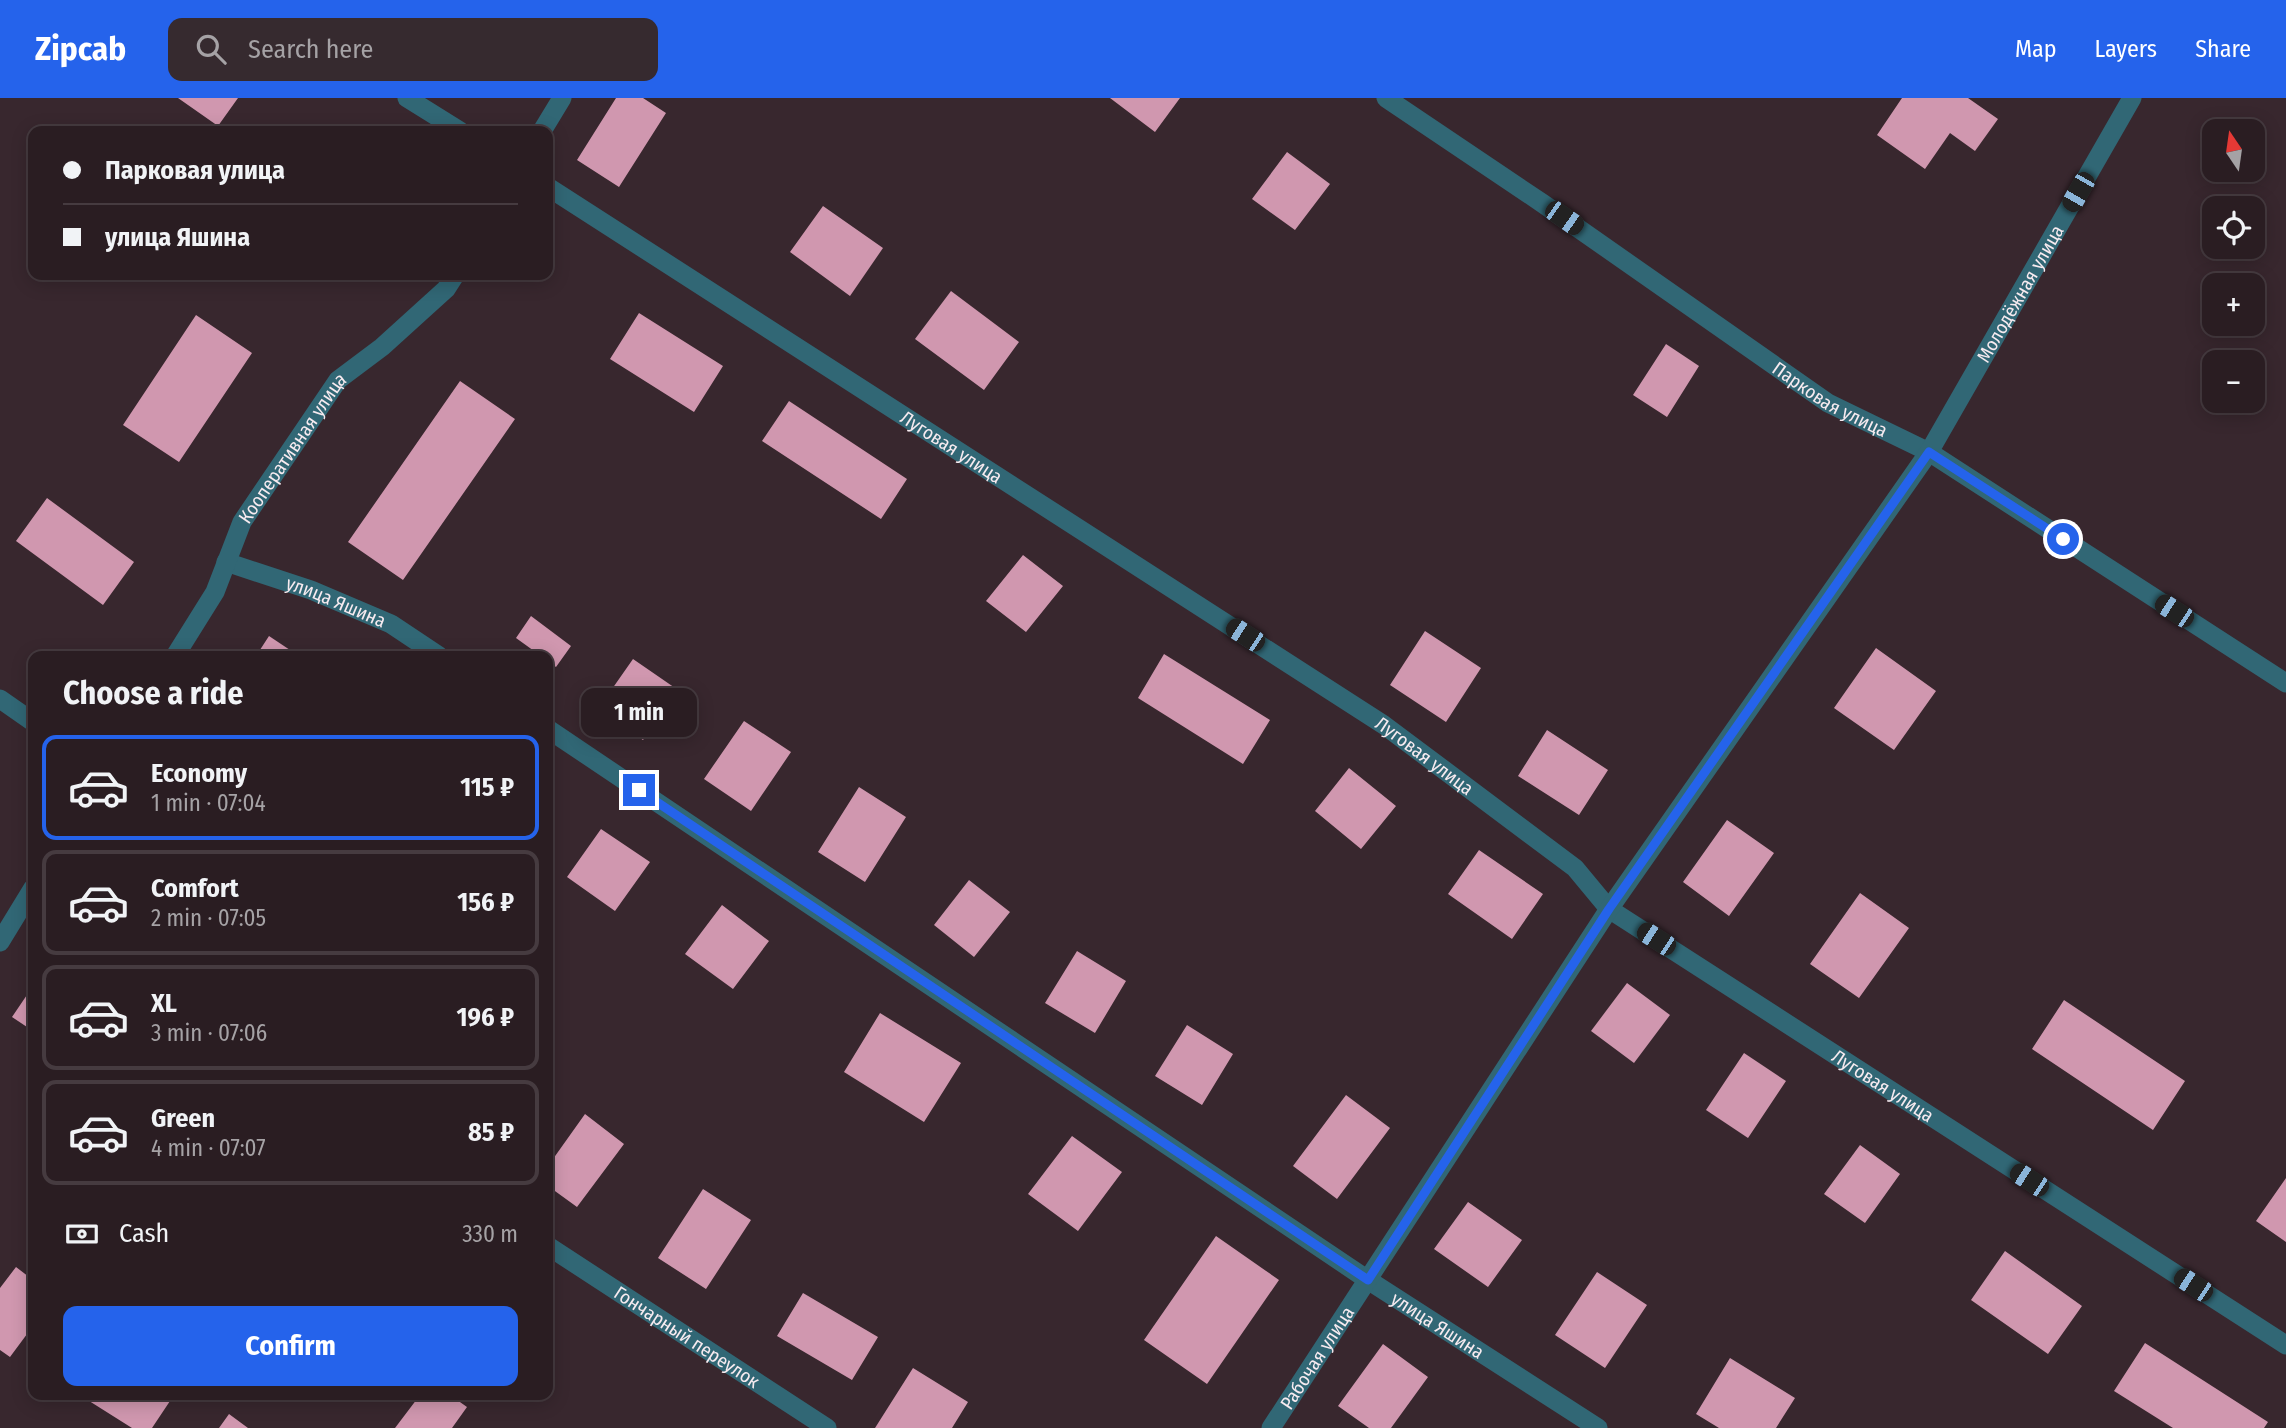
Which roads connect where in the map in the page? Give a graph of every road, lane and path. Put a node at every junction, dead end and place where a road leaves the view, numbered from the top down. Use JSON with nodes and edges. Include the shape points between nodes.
{"nodes":[{"id":1,"x":407,"y":98,"type":"edge"},
{"id":2,"x":562,"y":98,"type":"edge"},
{"id":3,"x":1387,"y":98,"type":"edge"},
{"id":4,"x":2132,"y":98,"type":"edge"},
{"id":5,"x":452,"y":126,"type":"edge"},
{"id":6,"x":545,"y":126,"type":"edge"},
{"id":7,"x":553,"y":190,"type":"edge"},
{"id":8,"x":452,"y":280,"type":"edge"},
{"id":9,"x":1929,"y":452,"type":"junction"},
{"id":10,"x":226,"y":562,"type":"junction"},
{"id":11,"x":179,"y":651,"type":"edge"},
{"id":12,"x":432,"y":651,"type":"edge"},
{"id":13,"x":2286,"y":683,"type":"edge"},
{"id":14,"x":0,"y":699,"type":"edge"},
{"id":15,"x":28,"y":719,"type":"edge"},
{"id":16,"x":553,"y":732,"type":"edge"},
{"id":17,"x":28,"y":899,"type":"edge"},
{"id":18,"x":1609,"y":909,"type":"junction"},
{"id":19,"x":0,"y":942,"type":"edge"},
{"id":20,"x":553,"y":1249,"type":"edge"},
{"id":21,"x":1368,"y":1280,"type":"junction"},
{"id":22,"x":2286,"y":1345,"type":"edge"},
{"id":23,"x":827,"y":1428,"type":"edge"},
{"id":24,"x":1271,"y":1428,"type":"edge"},
{"id":25,"x":1598,"y":1428,"type":"edge"}],
"edges":[{"from":1,"to":5,"type":"street"},
{"from":2,"to":6,"type":"street"},
{"from":3,"to":9,"type":"street","name":"Парковая улица","via":[[1828,403]]},
{"from":4,"to":9,"type":"street","name":"Молодёжная улица"},
{"from":7,"to":18,"type":"street","name":"Луговая улица","via":[[1384,725],[1575,868]]},
{"from":8,"to":10,"type":"street","name":"Кооперативная улица","via":[[382,346],[338,380],[242,522]]},
{"from":9,"to":13,"type":"street","name":"Парковая улица"},
{"from":9,"to":18,"type":"street","name":"Рабочая улица"},
{"from":10,"to":11,"type":"street","name":"Кооперативная улица","via":[[215,592]]},
{"from":10,"to":12,"type":"street","name":"улица Яшина","via":[[311,590],[391,624]]},
{"from":14,"to":15,"type":"street"},
{"from":16,"to":21,"type":"street","name":"улица Яшина"},
{"from":17,"to":19,"type":"street"},
{"from":18,"to":21,"type":"street","name":"Рабочая улица"},
{"from":18,"to":22,"type":"street","name":"Луговая улица"},
{"from":20,"to":23,"type":"street","name":"Гончарный переулок"},
{"from":21,"to":24,"type":"street","name":"Рабочая улица"},
{"from":21,"to":25,"type":"street","name":"улица Яшина"}]}
